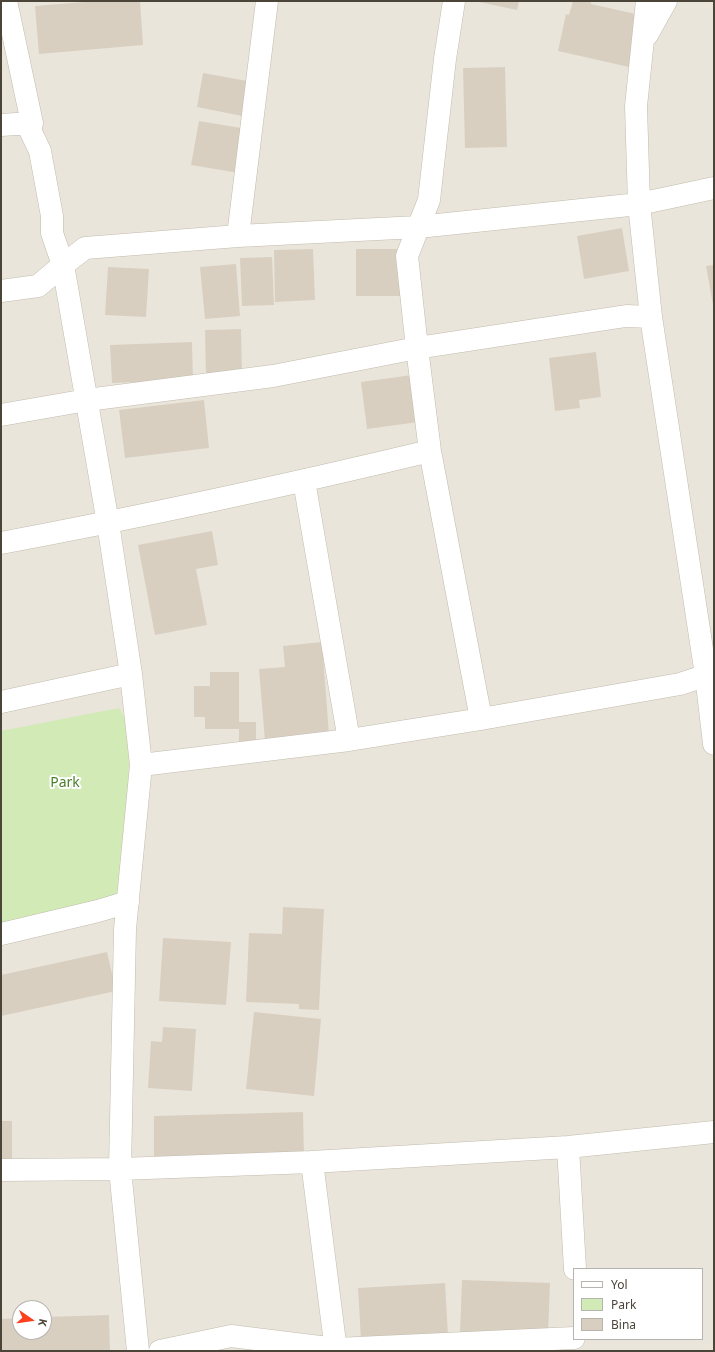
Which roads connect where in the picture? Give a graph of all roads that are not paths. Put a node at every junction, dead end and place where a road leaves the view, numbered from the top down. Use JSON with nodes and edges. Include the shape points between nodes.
{"nodes":[{"id":1,"x":6,"y":1,"type":"edge"},
{"id":2,"x":266,"y":1,"type":"edge"},
{"id":3,"x":454,"y":1,"type":"edge"},
{"id":4,"x":647,"y":1,"type":"edge"},
{"id":5,"x":666,"y":1,"type":"edge"},
{"id":6,"x":642,"y":45,"type":"junction"},
{"id":7,"x":32,"y":123,"type":"junction"},
{"id":8,"x":1,"y":125,"type":"edge"},
{"id":9,"x":714,"y":188,"type":"edge"},
{"id":10,"x":639,"y":204,"type":"junction"},
{"id":11,"x":418,"y":227,"type":"junction"},
{"id":12,"x":238,"y":236,"type":"junction"},
{"id":13,"x":63,"y":265,"type":"junction"},
{"id":14,"x":1,"y":291,"type":"edge"},
{"id":15,"x":651,"y":317,"type":"junction"},
{"id":16,"x":417,"y":348,"type":"junction"},
{"id":17,"x":87,"y":400,"type":"junction"},
{"id":18,"x":1,"y":415,"type":"edge"},
{"id":19,"x":430,"y":451,"type":"junction"},
{"id":20,"x":304,"y":481,"type":"junction"},
{"id":21,"x":108,"y":523,"type":"junction"},
{"id":22,"x":1,"y":543,"type":"edge"},
{"id":23,"x":131,"y":674,"type":"junction"},
{"id":24,"x":710,"y":674,"type":"edge"},
{"id":25,"x":1,"y":702,"type":"edge"},
{"id":26,"x":482,"y":719,"type":"junction"},
{"id":27,"x":350,"y":740,"type":"junction"},
{"id":28,"x":714,"y":744,"type":"edge"},
{"id":29,"x":141,"y":765,"type":"junction"},
{"id":30,"x":128,"y":902,"type":"junction"},
{"id":31,"x":1,"y":934,"type":"edge"},
{"id":32,"x":714,"y":1132,"type":"edge"},
{"id":33,"x":568,"y":1147,"type":"junction"},
{"id":34,"x":312,"y":1162,"type":"junction"},
{"id":35,"x":120,"y":1169,"type":"junction"},
{"id":36,"x":1,"y":1170,"type":"edge"},
{"id":37,"x":575,"y":1268,"type":"edge"},
{"id":38,"x":573,"y":1338,"type":"edge"},
{"id":39,"x":579,"y":1340,"type":"edge"},
{"id":40,"x":336,"y":1350,"type":"edge"},
{"id":41,"x":138,"y":1351,"type":"edge"},
{"id":42,"x":160,"y":1351,"type":"edge"},
{"id":43,"x":580,"y":1351,"type":"edge"}],
"edges":[{"from":1,"to":7,"type":"street"},
{"from":2,"to":12,"type":"street"},
{"from":3,"to":11,"type":"street","via":[[429,200]]},
{"from":4,"to":6,"type":"street"},
{"from":5,"to":6,"type":"street"},
{"from":6,"to":10,"type":"street","via":[[636,106]]},
{"from":7,"to":8,"type":"street"},
{"from":7,"to":13,"type":"street","via":[[30,130],[40,151],[52,216],[52,233]]},
{"from":9,"to":10,"type":"street"},
{"from":10,"to":11,"type":"street"},
{"from":10,"to":15,"type":"street"},
{"from":11,"to":12,"type":"street"},
{"from":11,"to":16,"type":"street","via":[[407,256]]},
{"from":12,"to":13,"type":"street","via":[[85,248]]},
{"from":13,"to":14,"type":"street","via":[[38,286]]},
{"from":13,"to":17,"type":"street"},
{"from":15,"to":16,"type":"street","via":[[626,316]]},
{"from":15,"to":24,"type":"street"},
{"from":16,"to":17,"type":"street","via":[[273,376]]},
{"from":16,"to":19,"type":"street"},
{"from":17,"to":18,"type":"street"},
{"from":17,"to":21,"type":"street"},
{"from":19,"to":20,"type":"street"},
{"from":19,"to":26,"type":"street"},
{"from":20,"to":21,"type":"street"},
{"from":20,"to":27,"type":"street"},
{"from":21,"to":22,"type":"street"},
{"from":21,"to":23,"type":"street"},
{"from":23,"to":25,"type":"street"},
{"from":23,"to":29,"type":"street"},
{"from":24,"to":26,"type":"street","via":[[680,684]]},
{"from":24,"to":28,"type":"street"},
{"from":26,"to":27,"type":"street"},
{"from":27,"to":29,"type":"street"},
{"from":29,"to":30,"type":"street"},
{"from":30,"to":31,"type":"street"},
{"from":30,"to":35,"type":"street","via":[[124,929]]},
{"from":32,"to":33,"type":"street"},
{"from":33,"to":34,"type":"street"},
{"from":33,"to":37,"type":"street"},
{"from":34,"to":35,"type":"street"},
{"from":34,"to":40,"type":"street"},
{"from":35,"to":36,"type":"street"},
{"from":35,"to":41,"type":"street"},
{"from":38,"to":40,"type":"street"},
{"from":39,"to":43,"type":"street"},
{"from":40,"to":42,"type":"street","via":[[231,1336]]}]}
